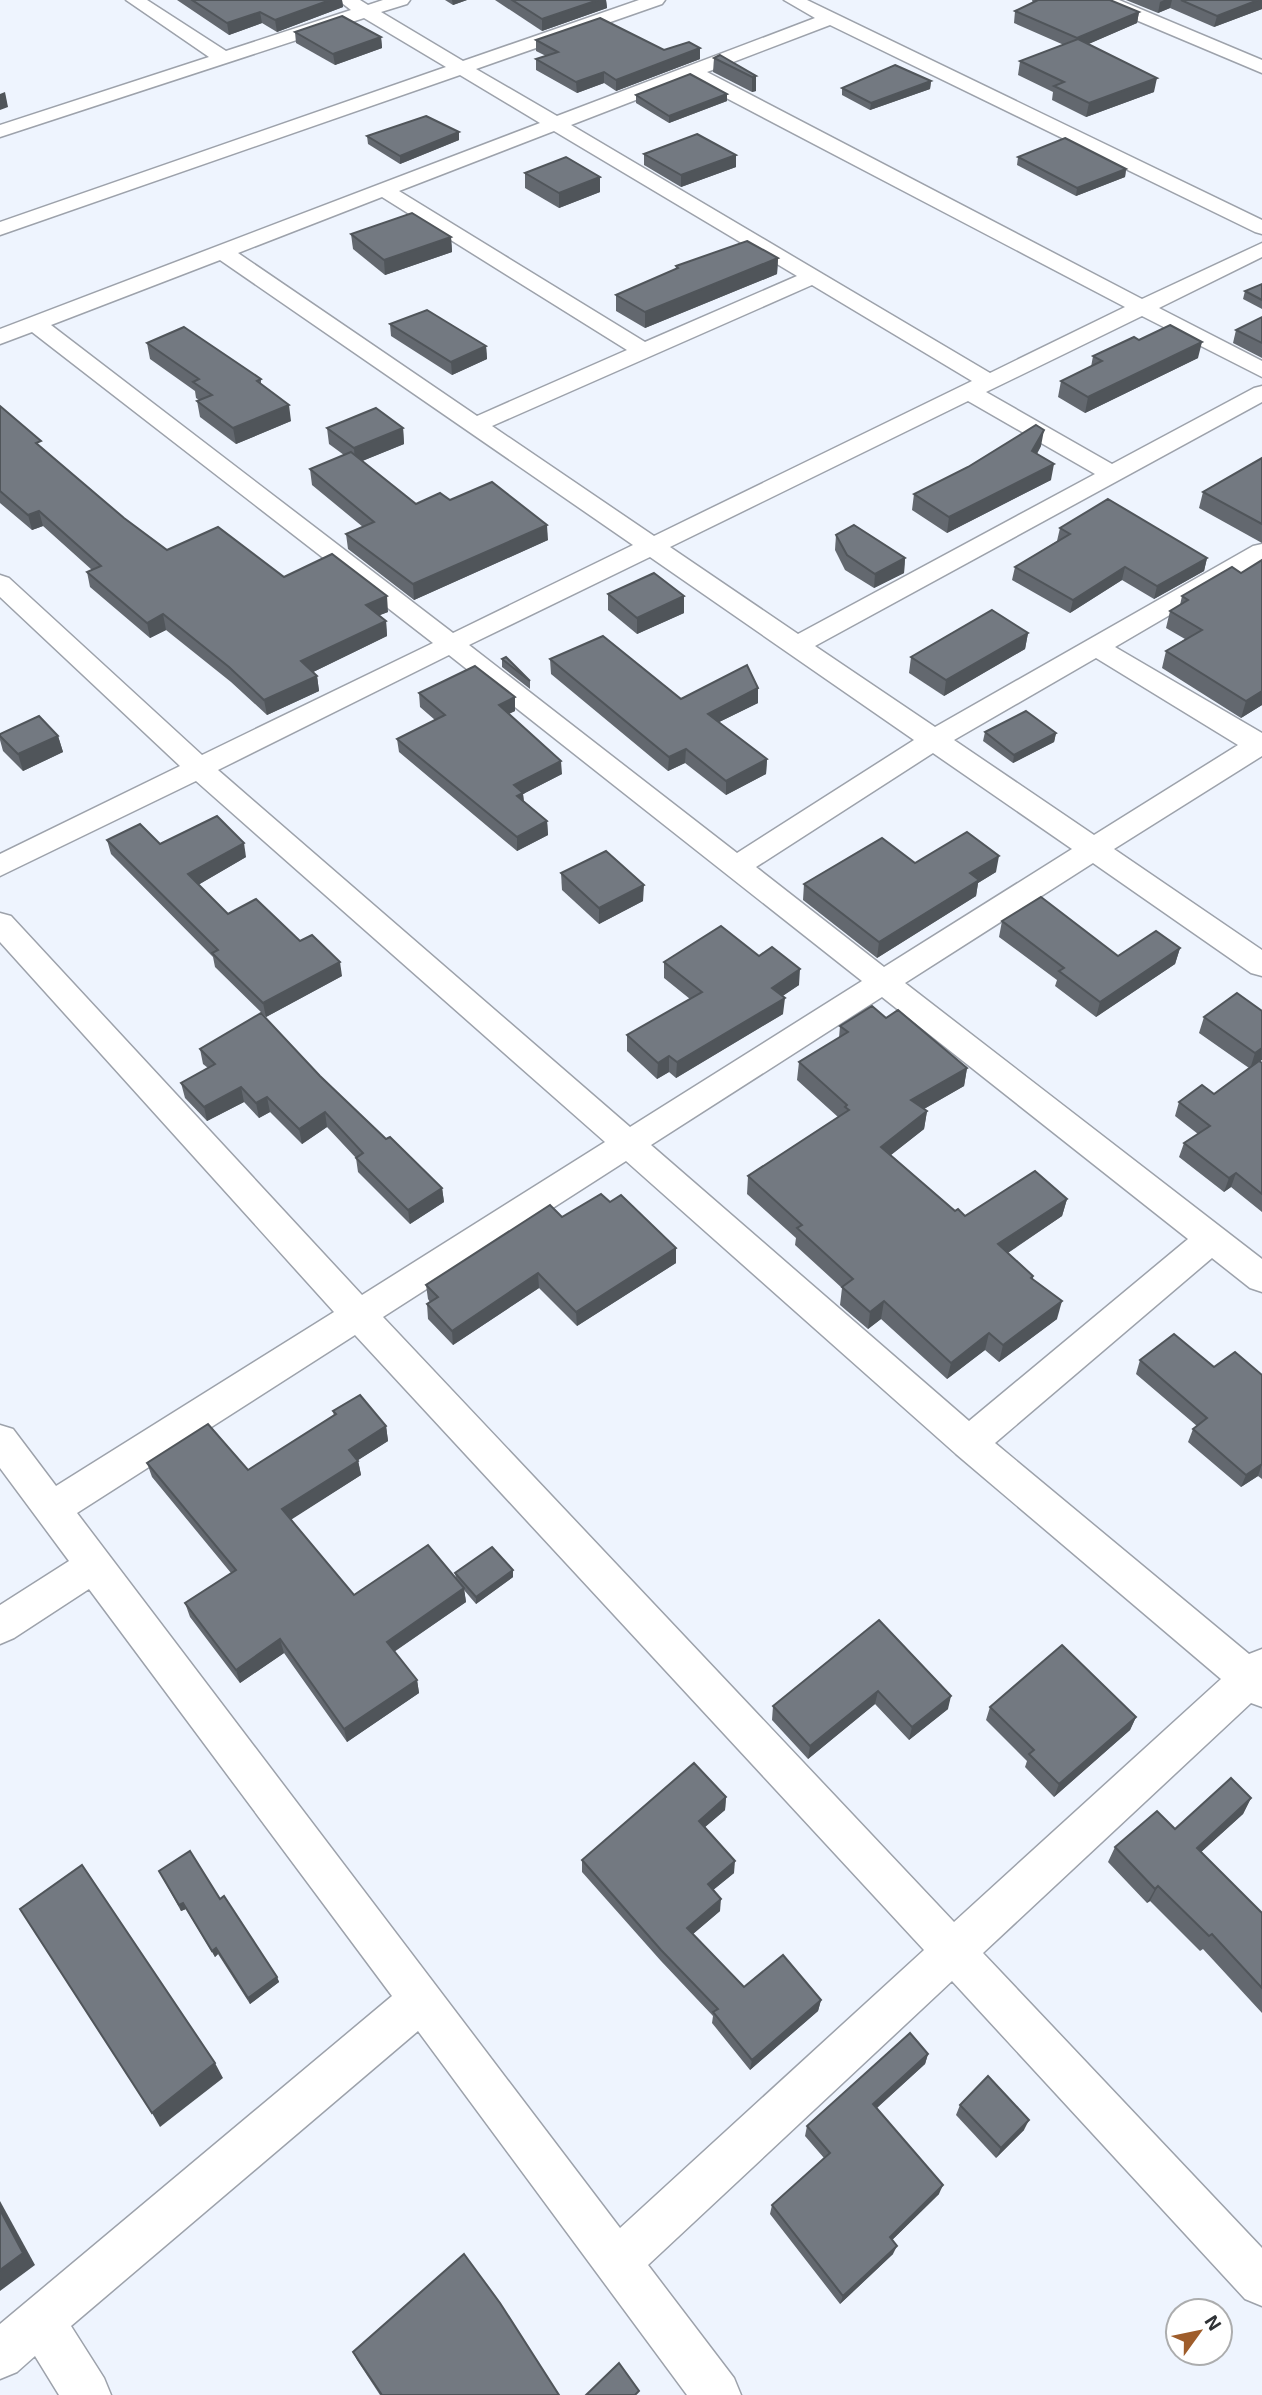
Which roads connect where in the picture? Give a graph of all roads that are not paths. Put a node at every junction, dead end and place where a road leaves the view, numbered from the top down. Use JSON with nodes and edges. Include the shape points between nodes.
{"nodes":[{"id":1,"x":135,"y":0,"type":"edge"},
{"id":2,"x":347,"y":0,"type":"edge"},
{"id":3,"x":401,"y":0,"type":"edge"},
{"id":4,"x":656,"y":0,"type":"edge"},
{"id":5,"x":1104,"y":0,"type":"edge"},
{"id":6,"x":803,"y":1,"type":"edge"},
{"id":7,"x":366,"y":11,"type":"junction"},
{"id":8,"x":831,"y":18,"type":"junction"},
{"id":9,"x":225,"y":58,"type":"junction"},
{"id":10,"x":1262,"y":67,"type":"edge"},
{"id":11,"x":461,"y":68,"type":"junction"},
{"id":12,"x":692,"y":72,"type":"junction"},
{"id":13,"x":556,"y":125,"type":"junction"},
{"id":14,"x":0,"y":131,"type":"edge"},
{"id":15,"x":384,"y":190,"type":"junction"},
{"id":16,"x":1262,"y":228,"type":"edge"},
{"id":17,"x":0,"y":229,"type":"edge"},
{"id":18,"x":1262,"y":249,"type":"edge"},
{"id":19,"x":223,"y":251,"type":"junction"},
{"id":20,"x":813,"y":277,"type":"junction"},
{"id":21,"x":1143,"y":307,"type":"junction"},
{"id":22,"x":34,"y":324,"type":"junction"},
{"id":23,"x":0,"y":337,"type":"edge"},
{"id":24,"x":644,"y":351,"type":"junction"},
{"id":25,"x":1262,"y":370,"type":"edge"},
{"id":26,"x":979,"y":387,"type":"junction"},
{"id":27,"x":1262,"y":393,"type":"edge"},
{"id":28,"x":475,"y":425,"type":"junction"},
{"id":29,"x":1112,"y":474,"type":"junction"},
{"id":30,"x":652,"y":546,"type":"junction"},
{"id":31,"x":1262,"y":551,"type":"edge"},
{"id":32,"x":0,"y":583,"type":"edge"},
{"id":33,"x":451,"y":644,"type":"junction"},
{"id":34,"x":797,"y":645,"type":"junction"},
{"id":35,"x":1097,"y":647,"type":"junction"},
{"id":36,"x":935,"y":739,"type":"junction"},
{"id":37,"x":1261,"y":744,"type":"edge"},
{"id":38,"x":199,"y":768,"type":"junction"},
{"id":39,"x":1094,"y":848,"type":"junction"},
{"id":40,"x":0,"y":866,"type":"edge"},
{"id":41,"x":736,"y":867,"type":"junction"},
{"id":42,"x":0,"y":923,"type":"edge"},
{"id":43,"x":1262,"y":965,"type":"edge"},
{"id":44,"x":883,"y":982,"type":"junction"},
{"id":45,"x":628,"y":1144,"type":"junction"},
{"id":46,"x":1212,"y":1239,"type":"junction"},
{"id":47,"x":1262,"y":1278,"type":"edge"},
{"id":48,"x":359,"y":1314,"type":"junction"},
{"id":49,"x":0,"y":1440,"type":"edge"},
{"id":50,"x":969,"y":1443,"type":"junction"},
{"id":51,"x":52,"y":1509,"type":"junction"},
{"id":52,"x":94,"y":1565,"type":"junction"},
{"id":53,"x":0,"y":1626,"type":"edge"},
{"id":54,"x":1258,"y":1678,"type":"edge"},
{"id":55,"x":954,"y":1951,"type":"junction"},
{"id":56,"x":421,"y":2000,"type":"junction"},
{"id":57,"x":617,"y":2262,"type":"junction"},
{"id":58,"x":1262,"y":2282,"type":"edge"},
{"id":59,"x":41,"y":2321,"type":"junction"},
{"id":60,"x":0,"y":2355,"type":"edge"},
{"id":61,"x":87,"y":2395,"type":"edge"},
{"id":62,"x":717,"y":2395,"type":"edge"}],
"edges":[{"from":1,"to":9,"type":"street"},
{"from":2,"to":7,"type":"street"},
{"from":3,"to":7,"type":"street"},
{"from":4,"to":11,"type":"street"},
{"from":5,"to":10,"type":"street"},
{"from":6,"to":8,"type":"street"},
{"from":7,"to":9,"type":"street"},
{"from":7,"to":11,"type":"street"},
{"from":8,"to":12,"type":"street"},
{"from":8,"to":16,"type":"street"},
{"from":9,"to":14,"type":"street"},
{"from":11,"to":13,"type":"street"},
{"from":11,"to":17,"type":"street"},
{"from":12,"to":13,"type":"street"},
{"from":12,"to":21,"type":"street"},
{"from":13,"to":15,"type":"street"},
{"from":13,"to":20,"type":"street"},
{"from":15,"to":19,"type":"street"},
{"from":15,"to":24,"type":"street"},
{"from":18,"to":21,"type":"street"},
{"from":19,"to":22,"type":"street"},
{"from":19,"to":28,"type":"street"},
{"from":20,"to":24,"type":"street"},
{"from":20,"to":26,"type":"street"},
{"from":21,"to":25,"type":"street"},
{"from":21,"to":26,"type":"street"},
{"from":22,"to":23,"type":"street"},
{"from":22,"to":33,"type":"street"},
{"from":24,"to":28,"type":"street"},
{"from":26,"to":29,"type":"street"},
{"from":26,"to":30,"type":"street"},
{"from":27,"to":29,"type":"street"},
{"from":28,"to":30,"type":"street"},
{"from":29,"to":34,"type":"street"},
{"from":30,"to":33,"type":"street"},
{"from":30,"to":34,"type":"street"},
{"from":31,"to":35,"type":"street"},
{"from":32,"to":38,"type":"street"},
{"from":33,"to":38,"type":"street"},
{"from":33,"to":41,"type":"street"},
{"from":34,"to":36,"type":"street"},
{"from":35,"to":36,"type":"street"},
{"from":35,"to":37,"type":"street"},
{"from":36,"to":39,"type":"street"},
{"from":36,"to":41,"type":"street"},
{"from":37,"to":39,"type":"street"},
{"from":38,"to":40,"type":"street"},
{"from":38,"to":45,"type":"street"},
{"from":39,"to":43,"type":"street"},
{"from":39,"to":44,"type":"street"},
{"from":41,"to":44,"type":"street"},
{"from":42,"to":48,"type":"street"},
{"from":44,"to":45,"type":"street"},
{"from":44,"to":46,"type":"street"},
{"from":45,"to":48,"type":"street"},
{"from":45,"to":50,"type":"street"},
{"from":46,"to":47,"type":"street"},
{"from":46,"to":50,"type":"street"},
{"from":48,"to":51,"type":"street"},
{"from":48,"to":55,"type":"street"},
{"from":49,"to":51,"type":"street"},
{"from":50,"to":54,"type":"street"},
{"from":51,"to":52,"type":"street"},
{"from":52,"to":53,"type":"street"},
{"from":52,"to":56,"type":"street"},
{"from":54,"to":55,"type":"street"},
{"from":55,"to":57,"type":"street"},
{"from":55,"to":58,"type":"street"},
{"from":56,"to":57,"type":"street"},
{"from":56,"to":59,"type":"street"},
{"from":57,"to":62,"type":"street"},
{"from":59,"to":60,"type":"street"},
{"from":59,"to":61,"type":"street"}]}
